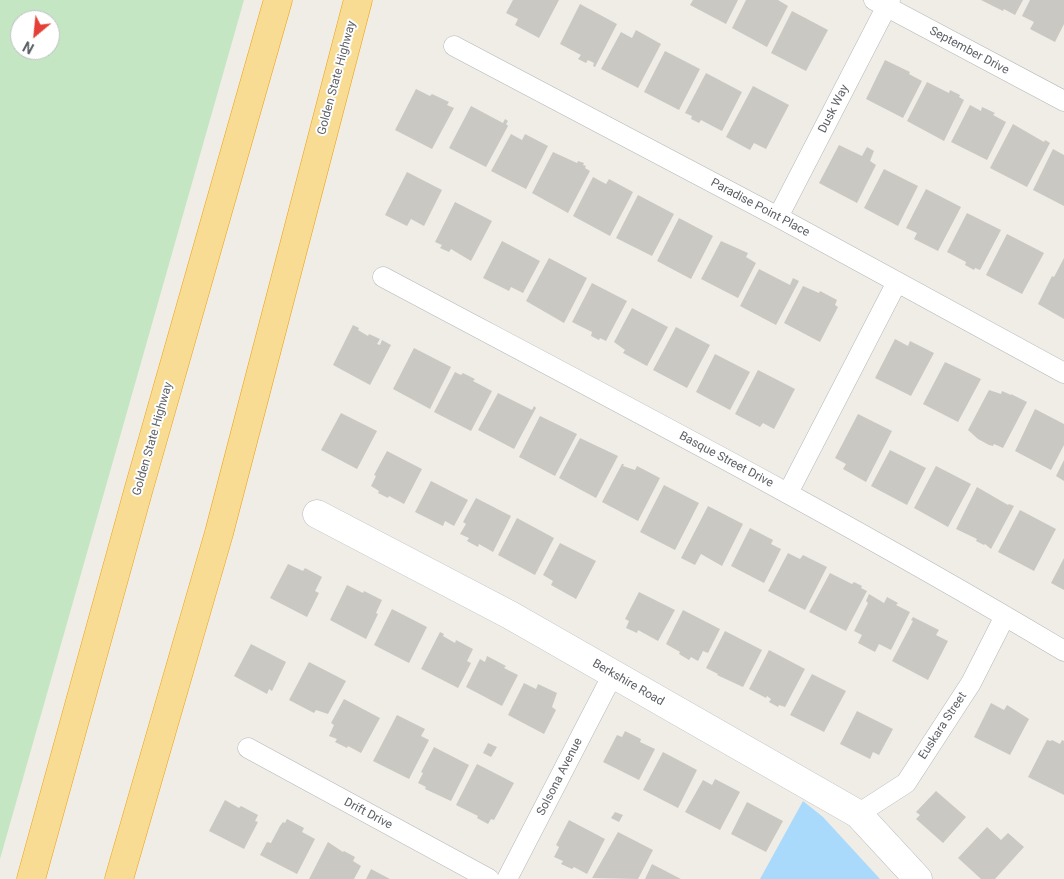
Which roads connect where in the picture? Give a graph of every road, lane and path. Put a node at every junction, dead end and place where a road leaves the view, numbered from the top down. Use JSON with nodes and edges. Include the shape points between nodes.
{"nodes":[{"id":1,"x":278,"y":0,"type":"edge"},
{"id":2,"x":358,"y":0,"type":"edge"},
{"id":3,"x":884,"y":2,"type":"edge"},
{"id":4,"x":454,"y":46,"type":"dead end"},
{"id":5,"x":1064,"y":101,"type":"edge"},
{"id":6,"x":778,"y":217,"type":"junction"},
{"id":7,"x":383,"y":277,"type":"dead end"},
{"id":8,"x":897,"y":282,"type":"junction"},
{"id":9,"x":1064,"y":373,"type":"edge"},
{"id":10,"x":788,"y":493,"type":"junction"},
{"id":11,"x":317,"y":514,"type":"dead end"},
{"id":12,"x":1005,"y":616,"type":"junction"},
{"id":13,"x":1064,"y":651,"type":"edge"},
{"id":14,"x":613,"y":674,"type":"junction"},
{"id":15,"x":248,"y":748,"type":"dead end"},
{"id":16,"x":858,"y":814,"type":"junction"},
{"id":17,"x":31,"y":879,"type":"edge"},
{"id":18,"x":119,"y":879,"type":"edge"},
{"id":19,"x":489,"y":879,"type":"edge"},
{"id":20,"x":507,"y":879,"type":"edge"},
{"id":21,"x":918,"y":879,"type":"edge"}],
"edges":[{"from":1,"to":17,"type":"highway","name":"Golden State Highway","via":[[138,488]]},
{"from":2,"to":18,"type":"highway","name":"Golden State Highway","via":[[219,533]]},
{"from":3,"to":5,"type":"street","name":"September Drive"},
{"from":3,"to":6,"type":"street","name":"Dusk Way"},
{"from":4,"to":6,"type":"street","name":"Paradise Point Place"},
{"from":6,"to":8,"type":"street","name":"Paradise Point Place"},
{"from":7,"to":10,"type":"street","name":"Basque Street Drive"},
{"from":8,"to":9,"type":"street","name":"Paradise Point Place"},
{"from":8,"to":10,"type":"street"},
{"from":10,"to":12,"type":"street","name":"Basque Street Drive"},
{"from":11,"to":14,"type":"street","name":"Berkshire Road","via":[[510,615]]},
{"from":12,"to":13,"type":"street","name":"Basque Street Drive"},
{"from":12,"to":16,"type":"street","name":"Euskara Street","via":[[971,683],[906,783]]},
{"from":14,"to":16,"type":"street","name":"Berkshire Road"},
{"from":14,"to":20,"type":"street","name":"Solsona Avenue"},
{"from":15,"to":19,"type":"street","name":"Drift Drive"},
{"from":16,"to":21,"type":"street","name":"Berkshire Road"}]}
